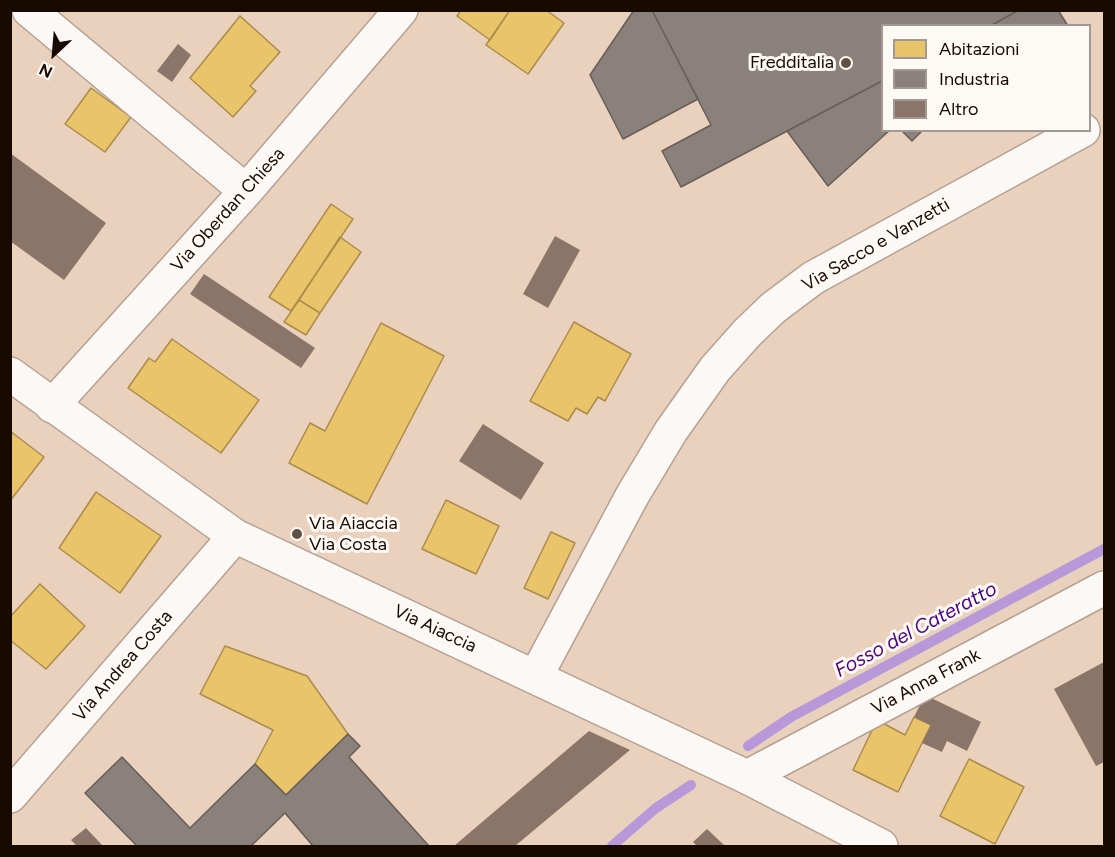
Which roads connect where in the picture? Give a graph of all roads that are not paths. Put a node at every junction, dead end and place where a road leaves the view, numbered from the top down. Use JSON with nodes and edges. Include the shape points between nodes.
{"nodes":[{"id":1,"x":29,"y":10,"type":"edge"},
{"id":2,"x":401,"y":10,"type":"edge"},
{"id":3,"x":1079,"y":132,"type":"edge"},
{"id":4,"x":246,"y":191,"type":"junction"},
{"id":5,"x":10,"y":374,"type":"edge"},
{"id":6,"x":52,"y":406,"type":"junction"},
{"id":7,"x":235,"y":536,"type":"junction"},
{"id":8,"x":1104,"y":588,"type":"edge"},
{"id":9,"x":536,"y":676,"type":"junction"},
{"id":10,"x":747,"y":777,"type":"junction"},
{"id":11,"x":10,"y":796,"type":"edge"},
{"id":12,"x":882,"y":846,"type":"edge"}],
"edges":[{"from":1,"to":4,"type":"street"},
{"from":2,"to":4,"type":"street","name":"Via Oberdan Chiesa"},
{"from":3,"to":9,"type":"street","name":"Via Sacco e Vanzetti","via":[[813,278],[747,333],[715,369],[671,431]]},
{"from":4,"to":6,"type":"street","name":"Via Oberdan Chiesa"},
{"from":5,"to":6,"type":"street","name":"Via Aiaccia"},
{"from":6,"to":7,"type":"street","name":"Via Aiaccia"},
{"from":7,"to":9,"type":"street","name":"Via Aiaccia"},
{"from":7,"to":11,"type":"street","name":"Via Andrea Costa"},
{"from":8,"to":10,"type":"street","name":"Via Anna Frank"},
{"from":9,"to":10,"type":"street","name":"Via Aiaccia"},
{"from":10,"to":12,"type":"street","name":"Via Aiaccia"}]}
